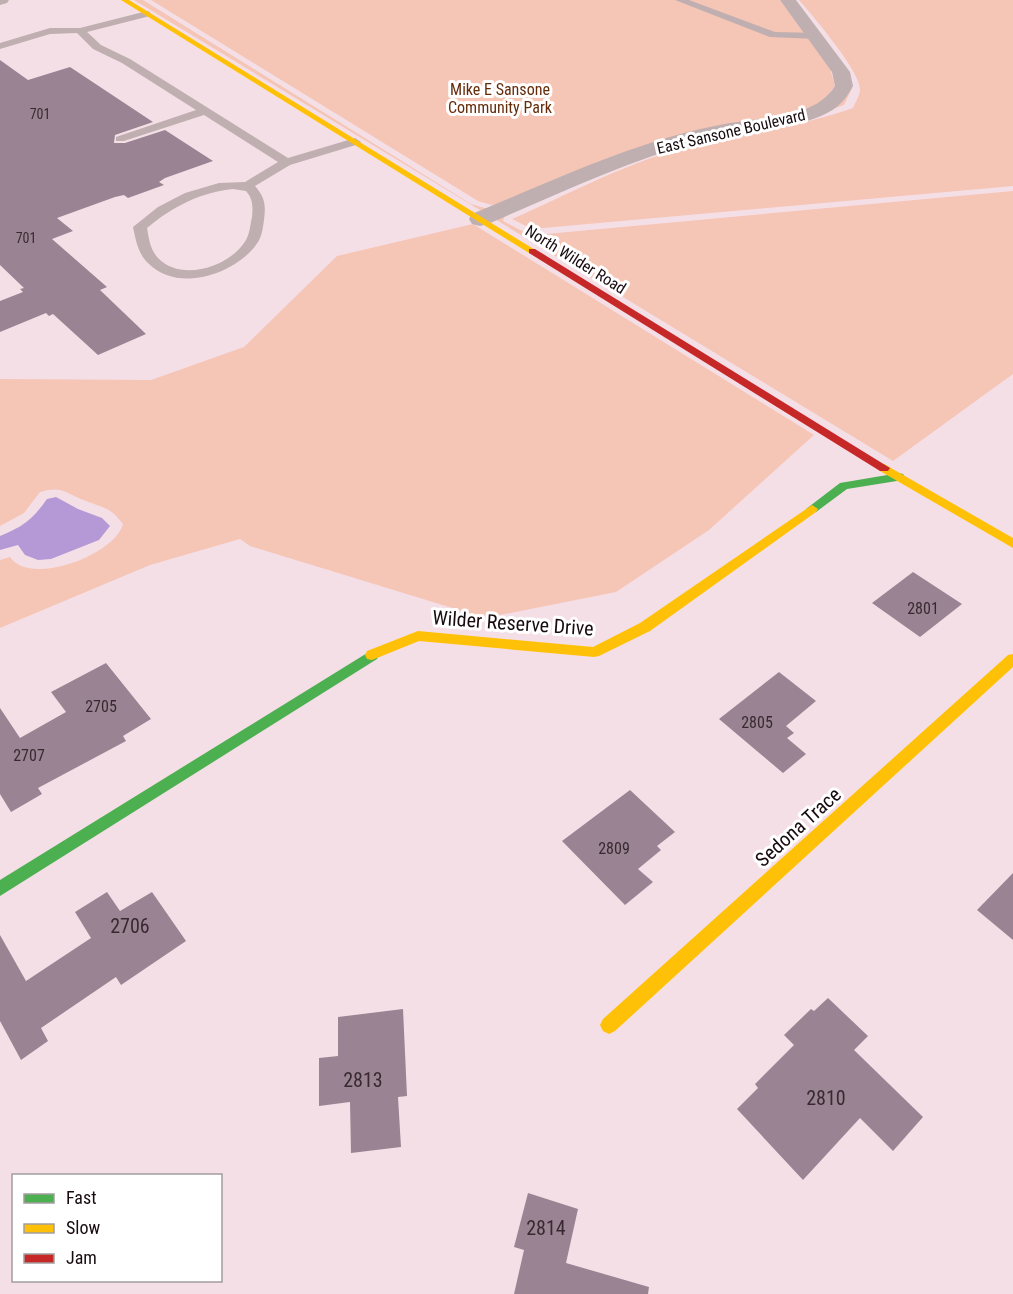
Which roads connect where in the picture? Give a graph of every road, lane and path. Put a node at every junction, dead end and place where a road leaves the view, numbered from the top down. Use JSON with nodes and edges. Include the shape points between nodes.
{"nodes":[{"id":1,"x":124,"y":0,"type":"edge"},
{"id":2,"x":680,"y":0,"type":"edge"},
{"id":3,"x":788,"y":0,"type":"edge"},
{"id":4,"x":147,"y":14,"type":"junction"},
{"id":5,"x":80,"y":31,"type":"junction"},
{"id":6,"x":816,"y":36,"type":"junction"},
{"id":7,"x":0,"y":46,"type":"edge"},
{"id":8,"x":205,"y":111,"type":"junction"},
{"id":9,"x":120,"y":139,"type":"dead end"},
{"id":10,"x":356,"y":142,"type":"junction"},
{"id":11,"x":286,"y":162,"type":"junction"},
{"id":12,"x":247,"y":186,"type":"junction"},
{"id":13,"x":480,"y":219,"type":"junction"},
{"id":14,"x":899,"y":477,"type":"junction"},
{"id":15,"x":1013,"y":543,"type":"edge"},
{"id":16,"x":1013,"y":659,"type":"edge"},
{"id":17,"x":0,"y":889,"type":"edge"},
{"id":18,"x":609,"y":1025,"type":"dead end"}],
"edges":[{"from":1,"to":4,"type":"street","name":"North Wilder Road"},
{"from":2,"to":6,"type":"lane","via":[[774,35]]},
{"from":3,"to":6,"type":"street","name":"East Sansone Boulevard"},
{"from":4,"to":5,"type":"lane"},
{"from":4,"to":10,"type":"street","name":"North Wilder Road"},
{"from":5,"to":7,"type":"lane","via":[[57,30]]},
{"from":5,"to":8,"type":"lane","via":[[97,47]]},
{"from":6,"to":13,"type":"street","name":"East Sansone Boulevard","via":[[844,79],[838,99],[825,108],[658,147]]},
{"from":8,"to":9,"type":"lane"},
{"from":8,"to":11,"type":"lane"},
{"from":10,"to":11,"type":"lane"},
{"from":10,"to":13,"type":"street","name":"North Wilder Road"},
{"from":11,"to":12,"type":"lane"},
{"from":12,"to":12,"type":"lane","via":[[255,191],[261,207],[253,239],[237,258],[213,272],[186,274],[166,270],[148,256],[140,240],[141,227],[153,216],[175,202],[221,186]]},
{"from":13,"to":14,"type":"street","name":"North Wilder Road"},
{"from":14,"to":15,"type":"street","name":"North Wilder Road"},
{"from":14,"to":17,"type":"street","name":"Wilder Reserve Drive","via":[[844,486],[645,627],[594,652],[418,636],[377,652]]},
{"from":16,"to":18,"type":"street","name":"Sedona Trace"}]}
